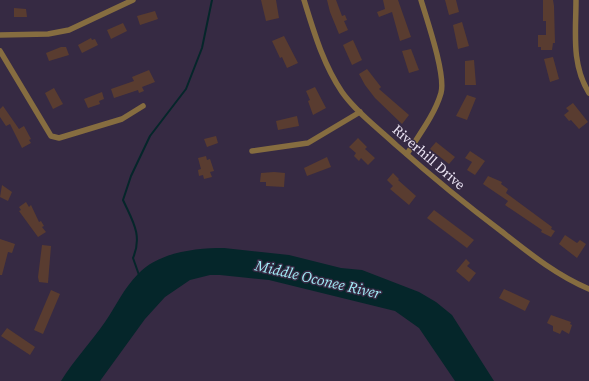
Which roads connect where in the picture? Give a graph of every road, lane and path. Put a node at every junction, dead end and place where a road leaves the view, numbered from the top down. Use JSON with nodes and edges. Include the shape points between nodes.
{"nodes":[{"id":1,"x":133,"y":0,"type":"edge"},
{"id":2,"x":304,"y":0,"type":"edge"},
{"id":3,"x":421,"y":0,"type":"edge"},
{"id":4,"x":576,"y":0,"type":"edge"},
{"id":5,"x":0,"y":35,"type":"edge"},
{"id":6,"x":0,"y":51,"type":"edge"},
{"id":7,"x":589,"y":93,"type":"edge"},
{"id":8,"x":143,"y":106,"type":"dead end"},
{"id":9,"x":360,"y":112,"type":"junction"},
{"id":10,"x":252,"y":151,"type":"dead end"},
{"id":11,"x":407,"y":154,"type":"junction"},
{"id":12,"x":589,"y":289,"type":"edge"}],
"edges":[{"from":1,"to":5,"type":"street","via":[[69,30],[48,34]]},
{"from":2,"to":9,"type":"street","name":"Riverhill Drive","via":[[316,40],[330,72],[343,93]]},
{"from":3,"to":11,"type":"street","via":[[440,68],[442,92]]},
{"from":4,"to":7,"type":"street","via":[[576,56],[579,73]]},
{"from":6,"to":8,"type":"street","via":[[51,136],[59,138],[122,119]]},
{"from":9,"to":10,"type":"street","via":[[308,143]]},
{"from":9,"to":11,"type":"street","name":"Riverhill Drive"},
{"from":11,"to":12,"type":"street","name":"Riverhill Drive","via":[[527,252],[566,280]]}]}
